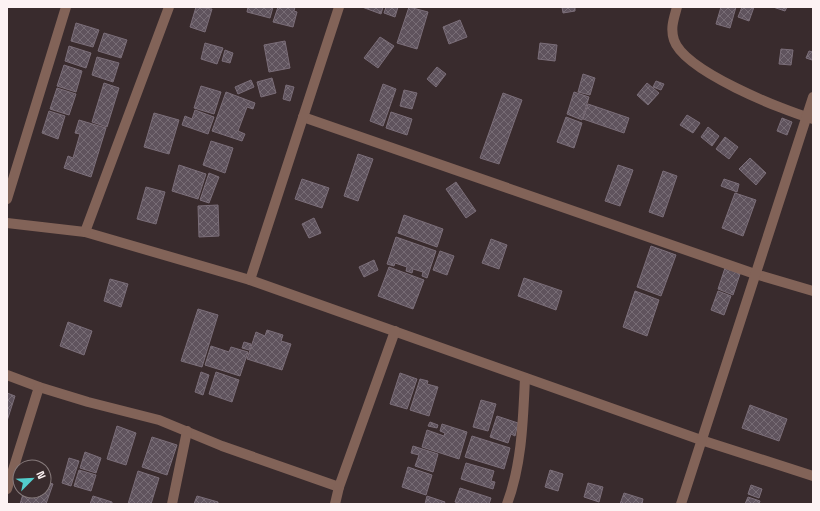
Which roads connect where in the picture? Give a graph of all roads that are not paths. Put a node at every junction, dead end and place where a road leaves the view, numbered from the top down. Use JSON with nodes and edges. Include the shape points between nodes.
{"nodes":[{"id":1,"x":66,"y":7,"type":"edge"},
{"id":2,"x":169,"y":7,"type":"edge"},
{"id":3,"x":339,"y":7,"type":"edge"},
{"id":4,"x":677,"y":7,"type":"edge"},
{"id":5,"x":813,"y":97,"type":"edge"},
{"id":6,"x":303,"y":117,"type":"junction"},
{"id":7,"x":809,"y":118,"type":"edge"},
{"id":8,"x":7,"y":199,"type":"edge"},
{"id":9,"x":7,"y":223,"type":"edge"},
{"id":10,"x":84,"y":232,"type":"junction"},
{"id":11,"x":755,"y":274,"type":"junction"},
{"id":12,"x":250,"y":280,"type":"junction"},
{"id":13,"x":813,"y":291,"type":"edge"},
{"id":14,"x":395,"y":331,"type":"junction"},
{"id":15,"x":7,"y":375,"type":"edge"},
{"id":16,"x":525,"y":378,"type":"junction"},
{"id":17,"x":39,"y":387,"type":"junction"},
{"id":18,"x":186,"y":431,"type":"junction"},
{"id":19,"x":701,"y":440,"type":"junction"},
{"id":20,"x":813,"y":476,"type":"edge"},
{"id":21,"x":339,"y":487,"type":"junction"},
{"id":22,"x":7,"y":489,"type":"edge"},
{"id":23,"x":172,"y":504,"type":"edge"},
{"id":24,"x":335,"y":504,"type":"edge"},
{"id":25,"x":507,"y":504,"type":"edge"},
{"id":26,"x":681,"y":504,"type":"edge"}],
"edges":[{"from":1,"to":8,"type":"street"},
{"from":2,"to":10,"type":"street"},
{"from":3,"to":6,"type":"street"},
{"from":4,"to":7,"type":"street","via":[[672,24],[674,41],[686,56],[713,75],[754,97]]},
{"from":5,"to":7,"type":"street"},
{"from":6,"to":11,"type":"street"},
{"from":6,"to":12,"type":"street"},
{"from":7,"to":11,"type":"street"},
{"from":9,"to":10,"type":"street"},
{"from":10,"to":12,"type":"street"},
{"from":11,"to":13,"type":"street"},
{"from":11,"to":19,"type":"street"},
{"from":12,"to":14,"type":"street"},
{"from":14,"to":16,"type":"street"},
{"from":14,"to":21,"type":"street"},
{"from":15,"to":17,"type":"street"},
{"from":16,"to":19,"type":"street"},
{"from":16,"to":25,"type":"street","via":[[523,428]]},
{"from":17,"to":18,"type":"street","via":[[159,420]]},
{"from":17,"to":22,"type":"street"},
{"from":18,"to":21,"type":"street"},
{"from":18,"to":23,"type":"street"},
{"from":19,"to":20,"type":"street"},
{"from":19,"to":26,"type":"street"},
{"from":21,"to":24,"type":"street"}]}
